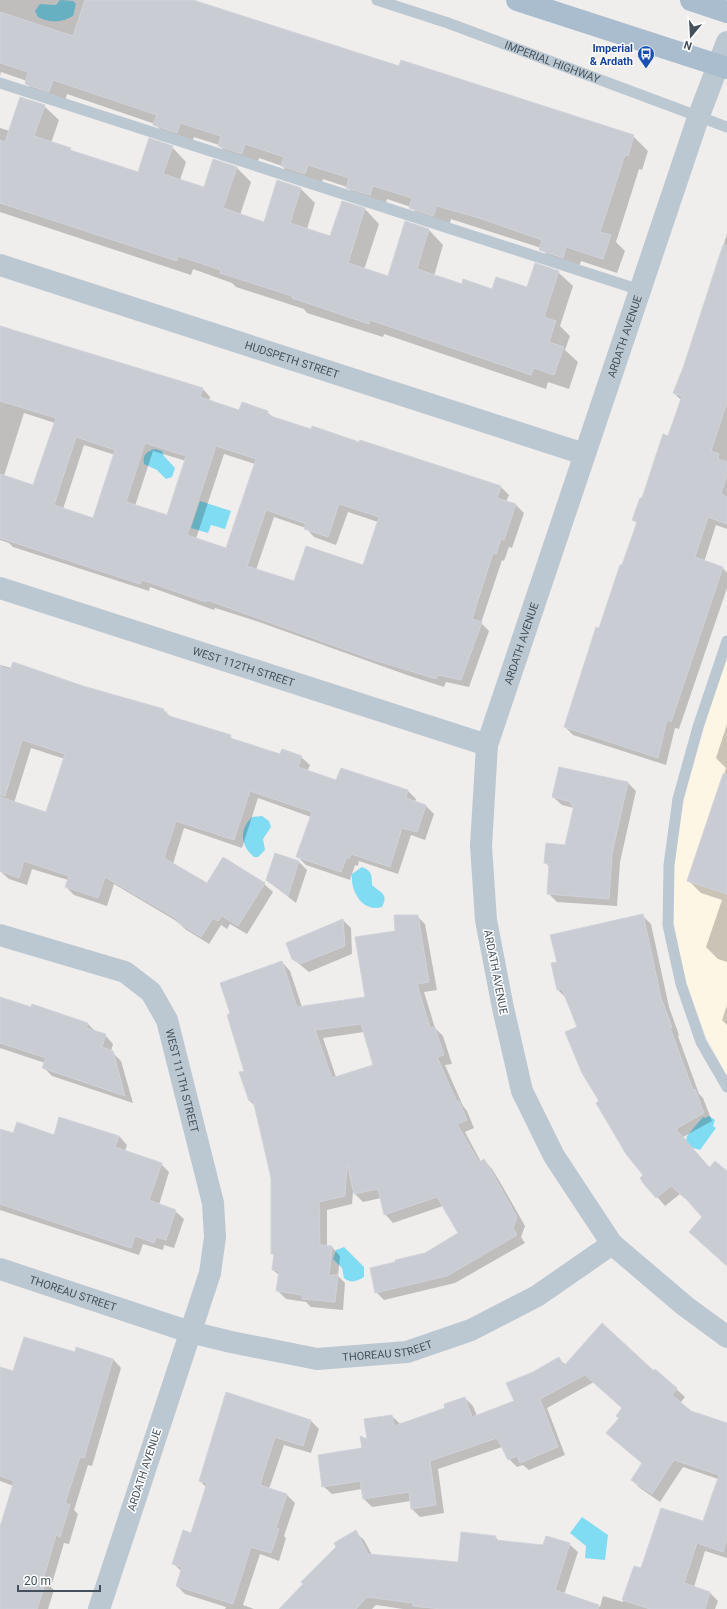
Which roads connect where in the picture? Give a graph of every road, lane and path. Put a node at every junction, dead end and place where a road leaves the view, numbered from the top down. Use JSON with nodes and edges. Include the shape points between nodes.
{"nodes":[{"id":1,"x":377,"y":0,"type":"edge"},
{"id":2,"x":517,"y":0,"type":"edge"},
{"id":3,"x":691,"y":0,"type":"edge"},
{"id":4,"x":727,"y":12,"type":"edge"},
{"id":5,"x":727,"y":42,"type":"edge"},
{"id":6,"x":722,"y":67,"type":"edge"},
{"id":7,"x":0,"y":82,"type":"edge"},
{"id":8,"x":698,"y":118,"type":"junction"},
{"id":9,"x":727,"y":128,"type":"edge"},
{"id":10,"x":0,"y":264,"type":"edge"},
{"id":11,"x":640,"y":290,"type":"junction"},
{"id":12,"x":584,"y":454,"type":"junction"},
{"id":13,"x":0,"y":588,"type":"edge"},
{"id":14,"x":727,"y":641,"type":"edge"},
{"id":15,"x":487,"y":745,"type":"junction"},
{"id":16,"x":0,"y":935,"type":"edge"},
{"id":17,"x":727,"y":1087,"type":"edge"},
{"id":18,"x":612,"y":1244,"type":"junction"},
{"id":19,"x":0,"y":1269,"type":"edge"},
{"id":20,"x":190,"y":1332,"type":"junction"},
{"id":21,"x":727,"y":1337,"type":"edge"},
{"id":22,"x":99,"y":1609,"type":"edge"}],
"edges":[{"from":1,"to":8,"type":"lane","name":"IMPERIAL HIGHWAY","via":[[448,23]]},
{"from":2,"to":6,"type":"main road"},
{"from":3,"to":4,"type":"main road"},
{"from":5,"to":6,"type":"street","name":"ARDATH AVENUE"},
{"from":6,"to":8,"type":"street","name":"ARDATH AVENUE"},
{"from":7,"to":11,"type":"lane"},
{"from":8,"to":9,"type":"lane","name":"IMPERIAL HIGHWAY"},
{"from":8,"to":11,"type":"street","name":"ARDATH AVENUE"},
{"from":10,"to":12,"type":"street","name":"HUDSPETH STREET"},
{"from":11,"to":12,"type":"street","name":"ARDATH AVENUE"},
{"from":12,"to":15,"type":"street","name":"ARDATH AVENUE"},
{"from":13,"to":15,"type":"street","name":"WEST 112TH STREET"},
{"from":14,"to":17,"type":"lane","via":[[698,727],[678,799],[669,865],[668,925],[681,984],[701,1042]]},
{"from":15,"to":18,"type":"street","name":"ARDATH AVENUE","via":[[481,846],[486,920],[522,1091],[554,1156]]},
{"from":16,"to":20,"type":"street","name":"WEST 111TH STREET","via":[[125,972],[151,992],[167,1020],[213,1203],[215,1237],[210,1273]]},
{"from":18,"to":20,"type":"street","name":"THOREAU STREET","via":[[537,1296],[471,1330],[407,1352],[318,1359]]},
{"from":18,"to":21,"type":"street","via":[[685,1306]]},
{"from":19,"to":20,"type":"street","name":"THOREAU STREET"},
{"from":20,"to":22,"type":"street","name":"ARDATH AVENUE"}]}
